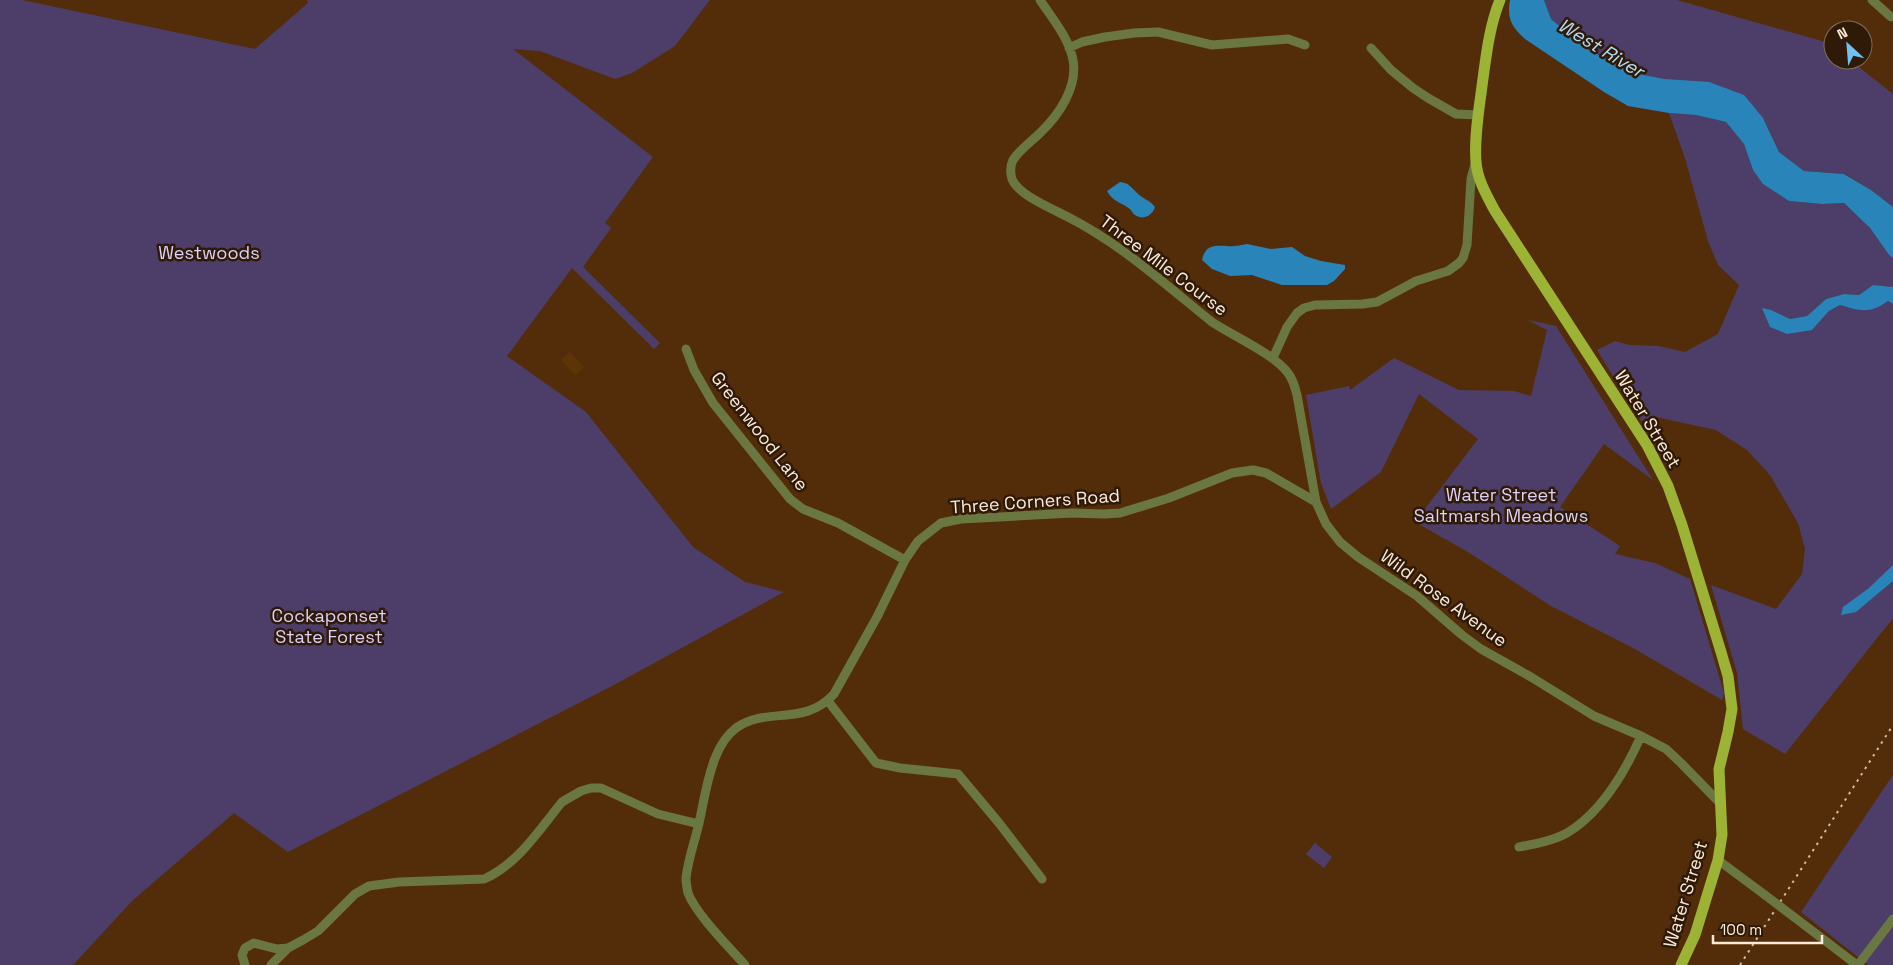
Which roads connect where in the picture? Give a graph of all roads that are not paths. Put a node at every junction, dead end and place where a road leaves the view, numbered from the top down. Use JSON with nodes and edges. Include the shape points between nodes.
{"nodes":[{"id":1,"x":1040,"y":0,"type":"edge"},
{"id":2,"x":1500,"y":0,"type":"edge"},
{"id":3,"x":1872,"y":0,"type":"edge"},
{"id":4,"x":1892,"y":17,"type":"dead end"},
{"id":5,"x":1305,"y":45,"type":"dead end"},
{"id":6,"x":1069,"y":48,"type":"junction"},
{"id":7,"x":1371,"y":48,"type":"dead end"},
{"id":8,"x":1478,"y":115,"type":"junction"},
{"id":9,"x":1476,"y":162,"type":"junction"},
{"id":10,"x":686,"y":350,"type":"dead end"},
{"id":11,"x":1273,"y":358,"type":"junction"},
{"id":12,"x":1316,"y":502,"type":"junction"},
{"id":13,"x":904,"y":560,"type":"junction"},
{"id":14,"x":828,"y":701,"type":"junction"},
{"id":15,"x":1642,"y":736,"type":"junction"},
{"id":16,"x":1720,"y":804,"type":"junction"},
{"id":17,"x":699,"y":824,"type":"junction"},
{"id":18,"x":1518,"y":848,"type":"dead end"},
{"id":19,"x":1718,"y":860,"type":"junction"},
{"id":20,"x":1042,"y":879,"type":"dead end"},
{"id":21,"x":1893,"y":919,"type":"edge"},
{"id":22,"x":288,"y":948,"type":"junction"},
{"id":23,"x":245,"y":965,"type":"edge"},
{"id":24,"x":271,"y":965,"type":"edge"},
{"id":25,"x":745,"y":965,"type":"edge"},
{"id":26,"x":1680,"y":965,"type":"edge"},
{"id":27,"x":1857,"y":965,"type":"edge"}],
"edges":[{"from":1,"to":6,"type":"street","name":"Three Mile Course"},
{"from":2,"to":8,"type":"main road","name":"Water Street","via":[[1488,45]]},
{"from":3,"to":4,"type":"street"},
{"from":5,"to":6,"type":"street","via":[[1288,39],[1212,44],[1158,32],[1105,37]]},
{"from":6,"to":11,"type":"street","name":"Three Mile Course","via":[[1074,68],[1067,97],[1054,117],[1012,162],[1010,172],[1014,182],[1031,197],[1111,242],[1212,322]]},
{"from":7,"to":8,"type":"street","via":[[1391,70],[1428,98],[1456,114]]},
{"from":8,"to":9,"type":"main road","name":"Water Street"},
{"from":9,"to":11,"type":"street","via":[[1471,179],[1467,244],[1459,263],[1377,302],[1304,308],[1290,322]]},
{"from":9,"to":16,"type":"main road","name":"Water Street","via":[[1484,190],[1495,211],[1647,445],[1668,486],[1728,676],[1732,709],[1719,769]]},
{"from":10,"to":13,"type":"street","name":"Greenwood Lane","via":[[713,403],[790,499],[802,509],[838,523]]},
{"from":11,"to":12,"type":"street","name":"Wild Rose Avenue","via":[[1288,373],[1294,386]]},
{"from":12,"to":13,"type":"street","name":"Three Corners Road","via":[[1266,473],[1246,470],[1120,513],[950,520],[928,531]]},
{"from":12,"to":15,"type":"street","name":"Wild Rose Avenue","via":[[1326,524],[1345,547],[1417,596],[1469,641],[1594,716]]},
{"from":13,"to":14,"type":"street","name":"Three Corners Road","via":[[877,617]]},
{"from":14,"to":17,"type":"street","name":"Three Corners Road","via":[[802,714],[762,717],[735,729],[716,757]]},
{"from":14,"to":20,"type":"street","via":[[876,763],[958,774]]},
{"from":15,"to":16,"type":"street","name":"Wild Rose Avenue","via":[[1674,756]]},
{"from":15,"to":18,"type":"street","via":[[1620,774],[1590,815],[1566,834]]},
{"from":16,"to":19,"type":"main road","name":"Water Street","via":[[1722,835]]},
{"from":17,"to":22,"type":"street","via":[[658,814],[601,788],[586,789],[562,802],[515,859],[496,873],[484,879],[369,886],[356,894],[318,931]]},
{"from":17,"to":25,"type":"street","name":"Three Corners Road","via":[[687,888],[695,905]]},
{"from":19,"to":26,"type":"main road","name":"Water Street","via":[[1695,935]]},
{"from":19,"to":27,"type":"street","bridge":true},
{"from":21,"to":27,"type":"street"},
{"from":22,"to":23,"type":"street","via":[[250,944],[242,952]]},
{"from":22,"to":24,"type":"street"}]}
